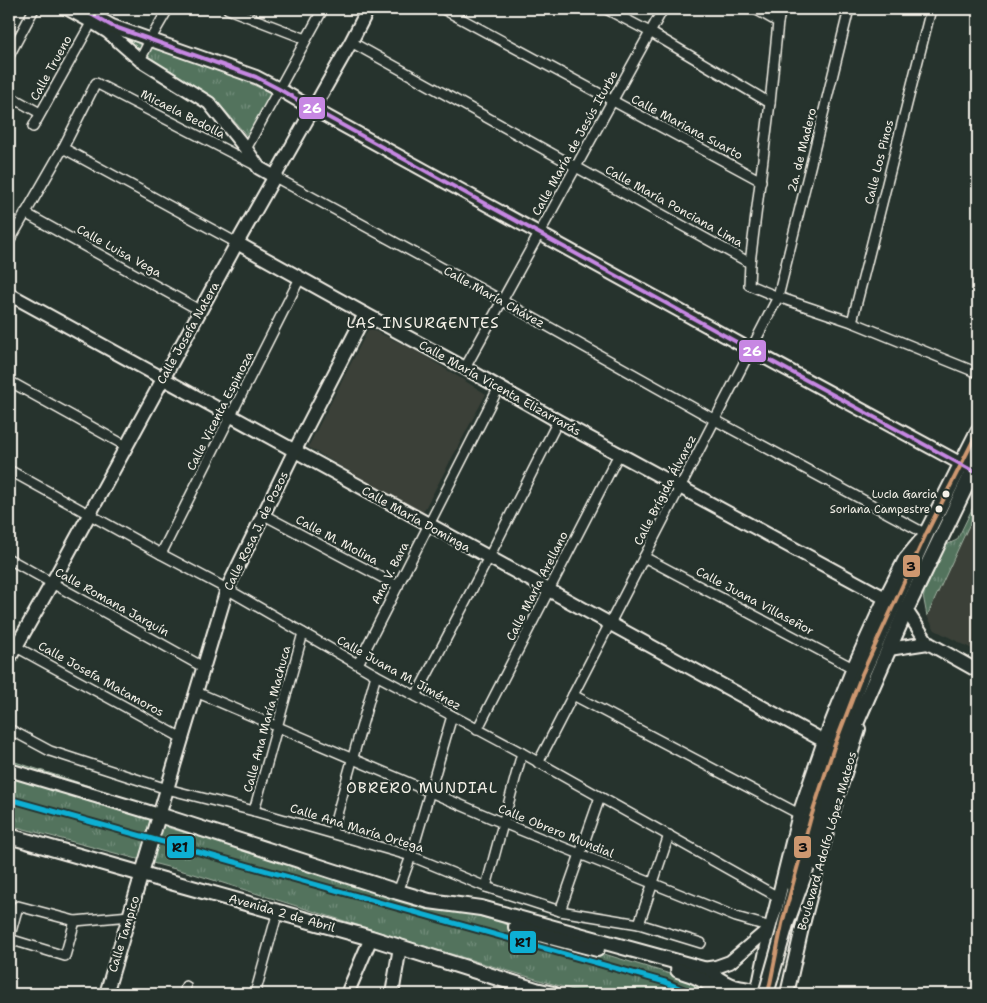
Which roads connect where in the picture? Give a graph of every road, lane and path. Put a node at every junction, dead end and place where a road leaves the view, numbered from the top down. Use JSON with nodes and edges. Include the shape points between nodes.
{"nodes":[{"id":1,"x":34,"y":9,"type":"edge"},
{"id":2,"x":68,"y":9,"type":"edge"},
{"id":3,"x":82,"y":9,"type":"edge"},
{"id":4,"x":168,"y":9,"type":"edge"},
{"id":5,"x":228,"y":9,"type":"edge"},
{"id":6,"x":324,"y":9,"type":"edge"},
{"id":7,"x":368,"y":9,"type":"edge"},
{"id":8,"x":443,"y":9,"type":"edge"},
{"id":9,"x":606,"y":9,"type":"edge"},
{"id":10,"x":664,"y":9,"type":"edge"},
{"id":11,"x":755,"y":9,"type":"edge"},
{"id":12,"x":782,"y":9,"type":"edge"},
{"id":13,"x":849,"y":9,"type":"edge"},
{"id":14,"x":931,"y":9,"type":"edge"},
{"id":15,"x":95,"y":15,"type":"edge"},
{"id":16,"x":778,"y":22,"type":"junction"},
{"id":17,"x":650,"y":32,"type":"junction"},
{"id":18,"x":306,"y":39,"type":"junction"},
{"id":19,"x":150,"y":40,"type":"junction"},
{"id":20,"x":351,"y":42,"type":"junction"},
{"id":21,"x":9,"y":56,"type":"edge"},
{"id":22,"x":140,"y":60,"type":"junction"},
{"id":23,"x":279,"y":89,"type":"junction"},
{"id":24,"x":9,"y":96,"type":"edge"},
{"id":25,"x":613,"y":102,"type":"junction"},
{"id":26,"x":770,"y":103,"type":"junction"},
{"id":27,"x":313,"y":109,"type":"junction"},
{"id":28,"x":40,"y":113,"type":"junction"},
{"id":29,"x":33,"y":127,"type":"dead end"},
{"id":30,"x":62,"y":148,"type":"junction"},
{"id":31,"x":246,"y":149,"type":"junction"},
{"id":32,"x":576,"y":167,"type":"junction"},
{"id":33,"x":259,"y":168,"type":"junction"},
{"id":34,"x":275,"y":177,"type":"junction"},
{"id":35,"x":761,"y":181,"type":"junction"},
{"id":36,"x":25,"y":213,"type":"junction"},
{"id":37,"x":540,"y":233,"type":"junction"},
{"id":38,"x":9,"y":242,"type":"edge"},
{"id":39,"x":237,"y":243,"type":"junction"},
{"id":40,"x":750,"y":263,"type":"junction"},
{"id":41,"x":300,"y":278,"type":"junction"},
{"id":42,"x":9,"y":294,"type":"edge"},
{"id":43,"x":778,"y":297,"type":"junction"},
{"id":44,"x":501,"y":300,"type":"junction"},
{"id":45,"x":200,"y":311,"type":"junction"},
{"id":46,"x":365,"y":314,"type":"junction"},
{"id":47,"x":852,"y":322,"type":"junction"},
{"id":48,"x":751,"y":350,"type":"junction"},
{"id":49,"x":464,"y":368,"type":"junction"},
{"id":50,"x":978,"y":373,"type":"edge"},
{"id":51,"x":163,"y":380,"type":"junction"},
{"id":52,"x":9,"y":381,"type":"edge"},
{"id":53,"x":499,"y":387,"type":"junction"},
{"id":54,"x":231,"y":418,"type":"junction"},
{"id":55,"x":715,"y":420,"type":"junction"},
{"id":56,"x":558,"y":421,"type":"junction"},
{"id":57,"x":978,"y":431,"type":"edge"},
{"id":58,"x":126,"y":446,"type":"junction"},
{"id":59,"x":294,"y":452,"type":"junction"},
{"id":60,"x":619,"y":454,"type":"junction"},
{"id":61,"x":971,"y":465,"type":"edge"},
{"id":62,"x":9,"y":470,"type":"edge"},
{"id":63,"x":680,"y":487,"type":"junction"},
{"id":64,"x":88,"y":514,"type":"junction"},
{"id":65,"x":264,"y":515,"type":"junction"},
{"id":66,"x":428,"y":526,"type":"junction"},
{"id":67,"x":926,"y":534,"type":"junction"},
{"id":68,"x":161,"y":554,"type":"junction"},
{"id":69,"x":644,"y":557,"type":"junction"},
{"id":70,"x":9,"y":559,"type":"edge"},
{"id":71,"x":488,"y":559,"type":"junction"},
{"id":72,"x":52,"y":583,"type":"junction"},
{"id":73,"x":398,"y":586,"type":"junction"},
{"id":74,"x":227,"y":589,"type":"junction"},
{"id":75,"x":548,"y":592,"type":"junction"},
{"id":76,"x":885,"y":598,"type":"junction"},
{"id":77,"x":906,"y":610,"type":"junction"},
{"id":78,"x":609,"y":625,"type":"junction"},
{"id":79,"x":303,"y":633,"type":"junction"},
{"id":80,"x":928,"y":643,"type":"junction"},
{"id":81,"x":12,"y":645,"type":"edge"},
{"id":82,"x":889,"y":649,"type":"junction"},
{"id":83,"x":9,"y":659,"type":"edge"},
{"id":84,"x":358,"y":664,"type":"junction"},
{"id":85,"x":203,"y":667,"type":"junction"},
{"id":86,"x":853,"y":668,"type":"junction"},
{"id":87,"x":978,"y":671,"type":"edge"},
{"id":88,"x":376,"y":675,"type":"junction"},
{"id":89,"x":871,"y":690,"type":"junction"},
{"id":90,"x":196,"y":692,"type":"junction"},
{"id":91,"x":573,"y":695,"type":"junction"},
{"id":92,"x":416,"y":696,"type":"junction"},
{"id":93,"x":452,"y":716,"type":"junction"},
{"id":94,"x":278,"y":727,"type":"junction"},
{"id":95,"x":9,"y":729,"type":"edge"},
{"id":96,"x":477,"y":730,"type":"junction"},
{"id":97,"x":182,"y":738,"type":"junction"},
{"id":98,"x":824,"y":742,"type":"junction"},
{"id":99,"x":522,"y":753,"type":"junction"},
{"id":100,"x":353,"y":758,"type":"junction"},
{"id":101,"x":538,"y":763,"type":"junction"},
{"id":102,"x":9,"y":770,"type":"edge"},
{"id":103,"x":166,"y":789,"type":"junction"},
{"id":104,"x":429,"y":791,"type":"junction"},
{"id":105,"x":600,"y":797,"type":"junction"},
{"id":106,"x":254,"y":811,"type":"junction"},
{"id":107,"x":800,"y":814,"type":"junction"},
{"id":108,"x":159,"y":815,"type":"junction"},
{"id":109,"x":503,"y":823,"type":"junction"},
{"id":110,"x":332,"y":832,"type":"junction"},
{"id":111,"x":669,"y":835,"type":"junction"},
{"id":112,"x":9,"y":836,"type":"edge"},
{"id":113,"x":579,"y":854,"type":"junction"},
{"id":114,"x":411,"y":856,"type":"junction"},
{"id":115,"x":142,"y":874,"type":"junction"},
{"id":116,"x":652,"y":884,"type":"junction"},
{"id":117,"x":793,"y":885,"type":"dead end"},
{"id":118,"x":486,"y":887,"type":"junction"},
{"id":119,"x":398,"y":892,"type":"junction"},
{"id":120,"x":778,"y":897,"type":"junction"},
{"id":121,"x":429,"y":901,"type":"junction"},
{"id":122,"x":278,"y":911,"type":"junction"},
{"id":123,"x":560,"y":911,"type":"junction"},
{"id":124,"x":130,"y":916,"type":"junction"},
{"id":125,"x":76,"y":922,"type":"junction"},
{"id":126,"x":639,"y":924,"type":"junction"},
{"id":127,"x":771,"y":926,"type":"junction"},
{"id":128,"x":371,"y":938,"type":"junction"},
{"id":129,"x":9,"y":939,"type":"edge"},
{"id":130,"x":701,"y":943,"type":"dead end"},
{"id":131,"x":400,"y":947,"type":"junction"},
{"id":132,"x":703,"y":969,"type":"junction"},
{"id":133,"x":721,"y":987,"type":"edge"},
{"id":134,"x":106,"y":994,"type":"edge"},
{"id":135,"x":255,"y":994,"type":"edge"},
{"id":136,"x":347,"y":994,"type":"edge"},
{"id":137,"x":392,"y":994,"type":"edge"},
{"id":138,"x":553,"y":994,"type":"edge"},
{"id":139,"x":761,"y":994,"type":"edge"},
{"id":140,"x":787,"y":994,"type":"edge"}],
"edges":[{"from":1,"to":21,"type":"street"},
{"from":2,"to":15,"type":"street"},
{"from":3,"to":15,"type":"street"},
{"from":4,"to":19,"type":"street"},
{"from":5,"to":18,"type":"street"},
{"from":6,"to":18,"type":"street"},
{"from":7,"to":20,"type":"street","name":"Calle Josefa Natera"},
{"from":8,"to":25,"type":"street","name":"Calle Mariana Suarto"},
{"from":9,"to":17,"type":"street"},
{"from":10,"to":17,"type":"street","name":"Calle María de Jesús Iturbe"},
{"from":11,"to":16,"type":"street"},
{"from":12,"to":16,"type":"street"},
{"from":13,"to":43,"type":"street","name":"2a. de Madero"},
{"from":14,"to":47,"type":"street","name":"Calle Los Pinos"},
{"from":15,"to":19,"type":"street","via":[[112,26]]},
{"from":15,"to":22,"type":"street","name":"Calle María Chávez","via":[[108,32]]},
{"from":15,"to":28,"type":"street","name":"Calle Trueno"},
{"from":16,"to":26,"type":"street"},
{"from":17,"to":25,"type":"street","name":"Calle María de Jesús Iturbe"},
{"from":17,"to":26,"type":"street"},
{"from":18,"to":23,"type":"street"},
{"from":19,"to":22,"type":"street"},
{"from":19,"to":23,"type":"street","via":[[256,77]]},
{"from":20,"to":27,"type":"street","name":"Calle Josefa Natera"},
{"from":20,"to":32,"type":"street","name":"Calle María Ponciana Lima"},
{"from":22,"to":31,"type":"street","name":"Calle María Chávez","via":[[209,103]]},
{"from":23,"to":27,"type":"street"},
{"from":23,"to":31,"type":"street"},
{"from":24,"to":28,"type":"street"},
{"from":25,"to":32,"type":"street","name":"Calle María de Jesús Iturbe"},
{"from":25,"to":35,"type":"street","name":"Calle Mariana Suarto"},
{"from":26,"to":35,"type":"street"},
{"from":27,"to":34,"type":"street","name":"Calle Josefa Natera"},
{"from":27,"to":37,"type":"street"},
{"from":28,"to":29,"type":"street","name":"Calle Trueno"},
{"from":30,"to":33,"type":"street","name":"Micaela Bedolla","via":[[96,83]]},
{"from":30,"to":36,"type":"street"},
{"from":30,"to":39,"type":"street","name":"Calle María Vicenta Elizarrarás"},
{"from":31,"to":33,"type":"street","name":"Calle María Chávez"},
{"from":32,"to":37,"type":"street","name":"Calle María de Jesús Iturbe"},
{"from":32,"to":40,"type":"street","name":"Calle María Ponciana Lima"},
{"from":33,"to":34,"type":"street","name":"Calle María Chávez"},
{"from":34,"to":39,"type":"street","name":"Calle Josefa Natera"},
{"from":34,"to":44,"type":"street","name":"Calle María Chávez"},
{"from":35,"to":40,"type":"street"},
{"from":36,"to":38,"type":"street"},
{"from":36,"to":45,"type":"street","name":"Calle Luisa Vega"},
{"from":37,"to":44,"type":"street","name":"Calle María de Jesús Iturbe"},
{"from":37,"to":48,"type":"street"},
{"from":39,"to":41,"type":"street","name":"Calle María Vicenta Elizarrarás"},
{"from":39,"to":45,"type":"street","name":"Calle Josefa Natera"},
{"from":40,"to":43,"type":"street","name":"Calle María Ponciana Lima","via":[[749,285]]},
{"from":41,"to":46,"type":"street","name":"Calle María Vicenta Elizarrarás"},
{"from":41,"to":54,"type":"street","name":"Calle Vicenta Espinoza"},
{"from":42,"to":51,"type":"street","name":"Calle María Dominga"},
{"from":43,"to":47,"type":"street","name":"Calle María Ponciana Lima"},
{"from":43,"to":48,"type":"street","name":"Calle Brígida Álvarez"},
{"from":44,"to":49,"type":"street","name":"Calle María de Jesús Iturbe"},
{"from":44,"to":55,"type":"street","name":"Calle María Chávez"},
{"from":45,"to":51,"type":"street","name":"Calle Josefa Natera"},
{"from":46,"to":49,"type":"street","name":"Calle María Vicenta Elizarrarás"},
{"from":46,"to":59,"type":"street","name":"Calle Rosa J. de Pozos"},
{"from":47,"to":50,"type":"street","name":"Calle María Ponciana Lima"},
{"from":48,"to":55,"type":"street","name":"Calle Brígida Álvarez"},
{"from":48,"to":61,"type":"street"},
{"from":49,"to":53,"type":"street","name":"Calle María Vicenta Elizarrarás"},
{"from":51,"to":54,"type":"street","name":"Calle María Dominga"},
{"from":51,"to":58,"type":"street","name":"Calle Josefa Natera"},
{"from":52,"to":58,"type":"street"},
{"from":53,"to":56,"type":"street","name":"Calle María Vicenta Elizarrarás"},
{"from":53,"to":66,"type":"street","name":"Ana V. Bara"},
{"from":54,"to":59,"type":"street","name":"Calle María Dominga"},
{"from":54,"to":68,"type":"street","name":"Calle Vicenta Espinoza"},
{"from":55,"to":63,"type":"street","name":"Calle Brígida Álvarez"},
{"from":55,"to":67,"type":"street","name":"Calle María Chávez"},
{"from":56,"to":60,"type":"street","name":"Calle María Vicenta Elizarrarás"},
{"from":56,"to":71,"type":"street"},
{"from":57,"to":61,"type":"main road","name":"Boulevard Adolfo López Mateos"},
{"from":58,"to":64,"type":"street","name":"Calle Josefa Natera"},
{"from":59,"to":65,"type":"street","name":"Calle Rosa J. de Pozos"},
{"from":59,"to":66,"type":"street","name":"Calle María Dominga"},
{"from":60,"to":63,"type":"street","name":"Calle María Vicenta Elizarrarás"},
{"from":60,"to":75,"type":"street","name":"Calle María Arellano"},
{"from":61,"to":67,"type":"main road","name":"Boulevard Adolfo López Mateos"},
{"from":61,"to":77,"type":"main road","name":"Boulevard Adolfo López Mateos"},
{"from":62,"to":64,"type":"street","name":"Calle Juana M. Jiménez"},
{"from":63,"to":69,"type":"street","name":"Calle Brígida Álvarez"},
{"from":63,"to":76,"type":"street","name":"Calle María Vicenta Elizarrarás"},
{"from":64,"to":68,"type":"street","name":"Calle Juana M. Jiménez"},
{"from":64,"to":72,"type":"street","name":"Calle Josefa Natera"},
{"from":65,"to":73,"type":"street","name":"Calle M. Molina"},
{"from":65,"to":74,"type":"street","name":"Calle Rosa J. de Pozos"},
{"from":66,"to":71,"type":"street","name":"Calle María Dominga"},
{"from":66,"to":73,"type":"street","name":"Ana V. Bara"},
{"from":67,"to":76,"type":"street","name":"Boulevard Adolfo López Mateos","via":[[905,559]]},
{"from":67,"to":117,"type":"main road","name":"Boulevard Adolfo López Mateos","via":[[862,674],[834,747]]},
{"from":68,"to":74,"type":"street","name":"Calle Juana M. Jiménez"},
{"from":69,"to":78,"type":"street","name":"Calle Brígida Álvarez"},
{"from":69,"to":86,"type":"street","name":"Calle Juana Villaseñor"},
{"from":70,"to":72,"type":"street","name":"Calle Romana Jarquín"},
{"from":71,"to":75,"type":"street","name":"Calle María Dominga"},
{"from":71,"to":92,"type":"street"},
{"from":72,"to":81,"type":"street","name":"Calle Josefa Natera"},
{"from":72,"to":85,"type":"street","name":"Calle Romana Jarquín"},
{"from":73,"to":84,"type":"street","name":"Ana V. Bara"},
{"from":74,"to":79,"type":"street","name":"Calle Juana M. Jiménez"},
{"from":74,"to":85,"type":"street","name":"Calle Rosa J. de Pozos"},
{"from":75,"to":78,"type":"street","name":"Calle María Dominga"},
{"from":75,"to":96,"type":"street","name":"Calle María Arellano"},
{"from":76,"to":86,"type":"street","name":"Boulevard Adolfo López Mateos"},
{"from":77,"to":80,"type":"street"},
{"from":77,"to":82,"type":"main road","name":"Boulevard Adolfo López Mateos"},
{"from":78,"to":91,"type":"street","name":"Calle Brígida Álvarez"},
{"from":78,"to":98,"type":"street","name":"Calle María Dominga"},
{"from":79,"to":84,"type":"street","name":"Calle Juana M. Jiménez"},
{"from":79,"to":94,"type":"street","name":"Calle Ana María Machuca"},
{"from":80,"to":82,"type":"street"},
{"from":80,"to":87,"type":"street"},
{"from":81,"to":83,"type":"street","name":"Calle Josefa Natera"},
{"from":81,"to":97,"type":"street","name":"Calle Josefa Matamoros"},
{"from":82,"to":89,"type":"main road","name":"Boulevard Adolfo López Mateos"},
{"from":84,"to":88,"type":"street","name":"Calle Juana M. Jiménez"},
{"from":85,"to":90,"type":"street","name":"Calle Rosa J. de Pozos"},
{"from":86,"to":98,"type":"street","name":"Boulevard Adolfo López Mateos"},
{"from":88,"to":92,"type":"street","name":"Calle Juana M. Jiménez"},
{"from":88,"to":100,"type":"street"},
{"from":89,"to":139,"type":"main road","name":"Boulevard Adolfo López Mateos","bridge":true,"via":[[843,752],[807,867]]},
{"from":89,"to":140,"type":"street","name":"Boulevard Adolfo López Mateos","via":[[829,824]]},
{"from":90,"to":94,"type":"street","name":"Calle Obrero Mundial"},
{"from":90,"to":97,"type":"street","name":"Calle Rosa J. de Pozos"},
{"from":91,"to":101,"type":"street","name":"Calle Brígida Álvarez"},
{"from":91,"to":107,"type":"street"},
{"from":92,"to":93,"type":"street","name":"Calle Juana M. Jiménez"},
{"from":93,"to":96,"type":"street","name":"Calle Juana M. Jiménez"},
{"from":93,"to":104,"type":"street"},
{"from":94,"to":100,"type":"street","name":"Calle Obrero Mundial"},
{"from":94,"to":106,"type":"street","name":"Calle Ana María Machuca"},
{"from":95,"to":103,"type":"street","name":"Calle Ana María Ortega","via":[[50,751]]},
{"from":96,"to":99,"type":"street","name":"Calle Juana M. Jiménez"},
{"from":97,"to":103,"type":"street","name":"Calle Rosa J. de Pozos"},
{"from":98,"to":107,"type":"street","name":"Boulevard Adolfo López Mateos"},
{"from":99,"to":101,"type":"street","name":"Calle Juana M. Jiménez"},
{"from":99,"to":109,"type":"street"},
{"from":100,"to":104,"type":"street","name":"Calle Obrero Mundial"},
{"from":100,"to":110,"type":"street"},
{"from":101,"to":105,"type":"street","name":"Calle Juana M. Jiménez"},
{"from":102,"to":108,"type":"street"},
{"from":103,"to":106,"type":"street","name":"Calle Ana María Ortega"},
{"from":103,"to":108,"type":"street","name":"Calle Rosa J. de Pozos"},
{"from":104,"to":109,"type":"street","name":"Calle Obrero Mundial"},
{"from":104,"to":114,"type":"street"},
{"from":105,"to":111,"type":"street","name":"Calle Juana M. Jiménez"},
{"from":105,"to":113,"type":"street"},
{"from":106,"to":110,"type":"street","name":"Calle Ana María Ortega"},
{"from":107,"to":120,"type":"street","name":"Boulevard Adolfo López Mateos"},
{"from":108,"to":115,"type":"street","name":"Calle Rosa J. de Pozos"},
{"from":108,"to":119,"type":"main road"},
{"from":109,"to":113,"type":"street","name":"Calle Obrero Mundial"},
{"from":109,"to":118,"type":"street"},
{"from":110,"to":114,"type":"street","name":"Calle Ana María Ortega"},
{"from":111,"to":116,"type":"street"},
{"from":111,"to":120,"type":"street","name":"Calle Juana M. Jiménez"},
{"from":112,"to":115,"type":"main road","name":"Avenida 2 de Abril"},
{"from":113,"to":116,"type":"street","name":"Calle Obrero Mundial"},
{"from":113,"to":123,"type":"street"},
{"from":114,"to":118,"type":"street","name":"Calle Ana María Ortega"},
{"from":114,"to":119,"type":"street"},
{"from":115,"to":122,"type":"main road","name":"Avenida 2 de Abril"},
{"from":115,"to":124,"type":"street","name":"Calle Tampico"},
{"from":116,"to":126,"type":"street"},
{"from":116,"to":127,"type":"street","name":"Calle Obrero Mundial","via":[[736,917]]},
{"from":118,"to":123,"type":"street","name":"Calle Ana María Ortega"},
{"from":119,"to":121,"type":"main road"},
{"from":120,"to":127,"type":"street","name":"Boulevard Adolfo López Mateos"},
{"from":121,"to":132,"type":"main road","via":[[481,908]]},
{"from":121,"to":133,"type":"main road","via":[[691,974]]},
{"from":122,"to":128,"type":"main road","name":"Avenida 2 de Abril"},
{"from":122,"to":135,"type":"street"},
{"from":123,"to":126,"type":"street","name":"Calle Ana María Ortega"},
{"from":124,"to":125,"type":"street"},
{"from":124,"to":134,"type":"street","name":"Calle Tampico"},
{"from":125,"to":129,"type":"street","via":[[65,956]]},
{"from":125,"to":129,"type":"street","via":[[18,906]]},
{"from":126,"to":130,"type":"street","name":"Calle Ana María Ortega"},
{"from":127,"to":132,"type":"street","via":[[730,962]]},
{"from":127,"to":139,"type":"street","name":"Boulevard Adolfo López Mateos"},
{"from":128,"to":131,"type":"main road","name":"Avenida 2 de Abril"},
{"from":128,"to":136,"type":"street"},
{"from":131,"to":137,"type":"street"},
{"from":131,"to":138,"type":"main road","name":"Avenida 2 de Abril"},
{"from":132,"to":133,"type":"main road"},
{"from":133,"to":139,"type":"main road"}]}
